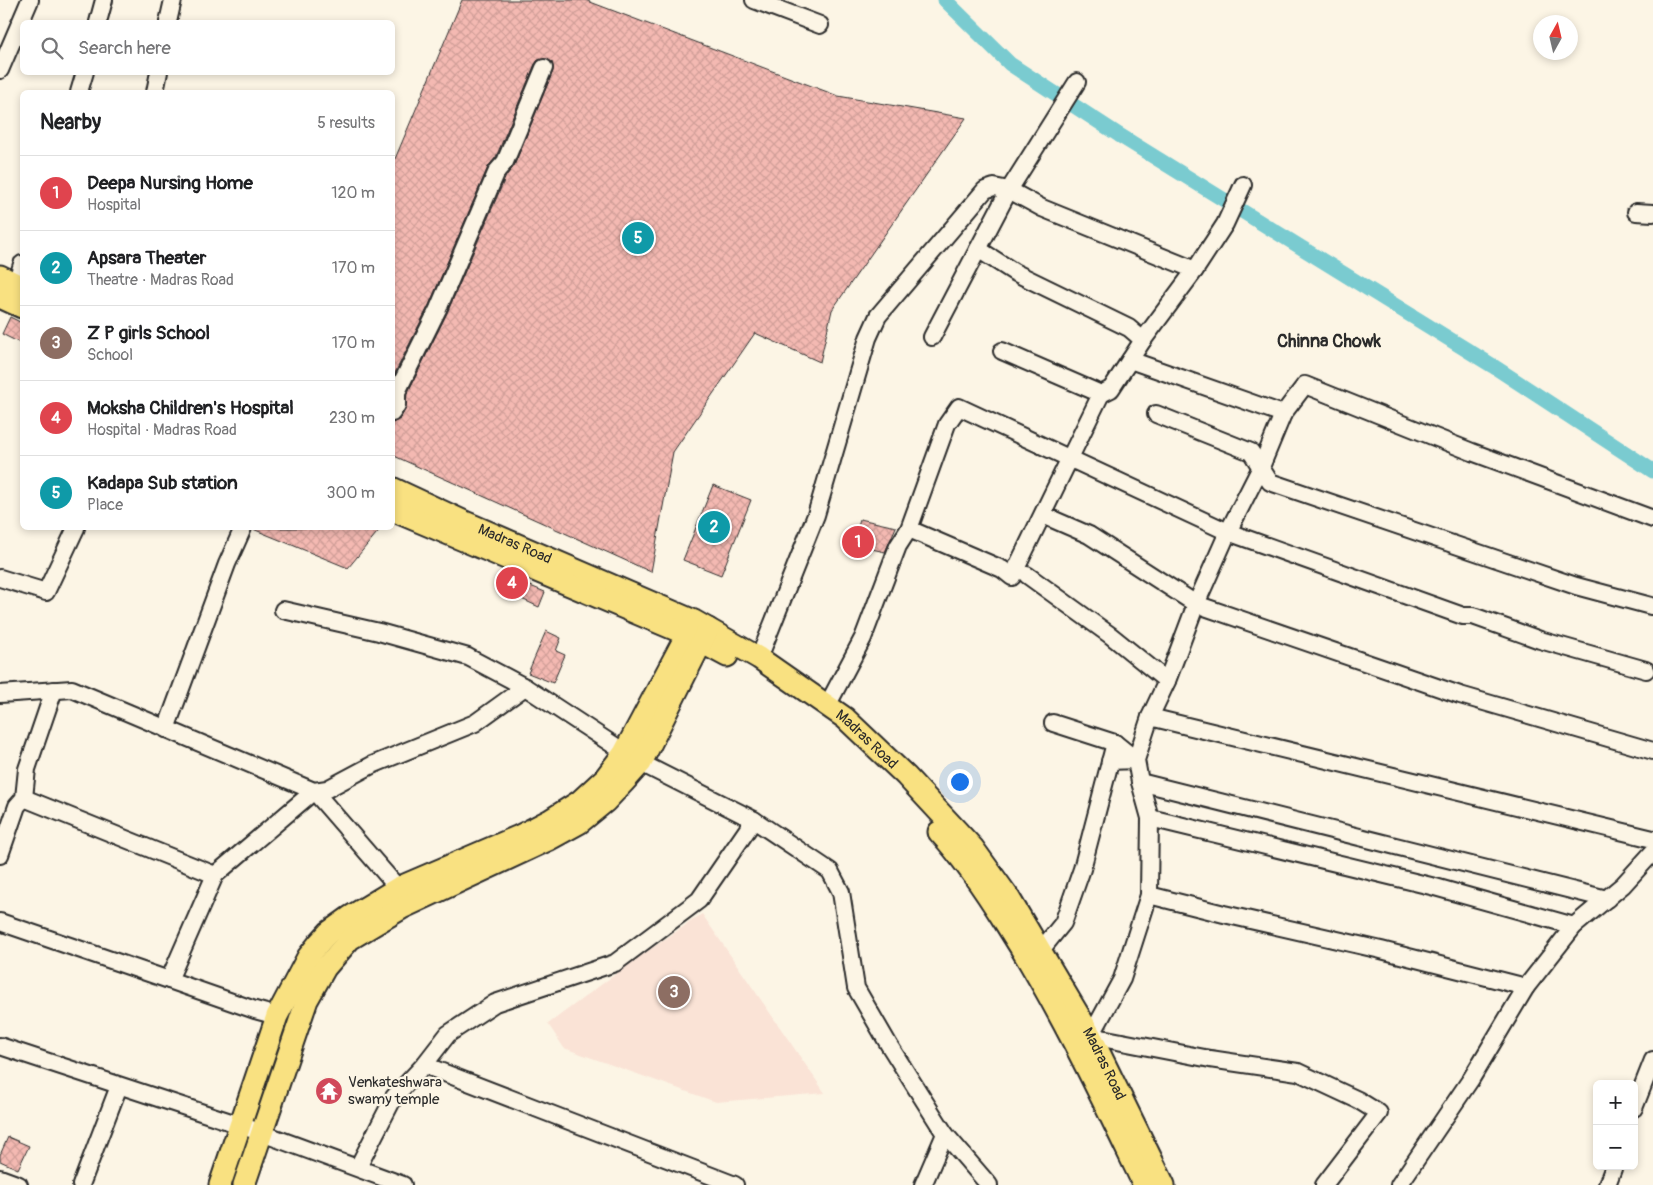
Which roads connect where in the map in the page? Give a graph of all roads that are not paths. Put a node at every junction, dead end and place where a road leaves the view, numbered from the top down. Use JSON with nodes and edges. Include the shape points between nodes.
{"nodes":[{"id":1,"x":30,"y":0,"type":"edge"},
{"id":2,"x":104,"y":0,"type":"edge"},
{"id":3,"x":174,"y":0,"type":"edge"},
{"id":4,"x":754,"y":0,"type":"edge"},
{"id":5,"x":21,"y":20,"type":"edge"},
{"id":6,"x":99,"y":20,"type":"edge"},
{"id":7,"x":169,"y":20,"type":"edge"},
{"id":8,"x":20,"y":23,"type":"edge"},
{"id":9,"x":820,"y":25,"type":"dead end"},
{"id":10,"x":544,"y":68,"type":"dead end"},
{"id":11,"x":0,"y":70,"type":"edge"},
{"id":12,"x":84,"y":75,"type":"edge"},
{"id":13,"x":158,"y":75,"type":"edge"},
{"id":14,"x":1077,"y":82,"type":"dead end"},
{"id":15,"x":80,"y":90,"type":"edge"},
{"id":16,"x":155,"y":90,"type":"edge"},
{"id":17,"x":1009,"y":190,"type":"junction"},
{"id":18,"x":1240,"y":192,"type":"dead end"},
{"id":19,"x":1636,"y":212,"type":"dead end"},
{"id":20,"x":1653,"y":213,"type":"edge"},
{"id":21,"x":978,"y":249,"type":"junction"},
{"id":22,"x":1195,"y":270,"type":"junction"},
{"id":23,"x":932,"y":337,"type":"dead end"},
{"id":24,"x":1143,"y":340,"type":"junction"},
{"id":25,"x":1002,"y":351,"type":"dead end"},
{"id":26,"x":1130,"y":360,"type":"junction"},
{"id":27,"x":1101,"y":394,"type":"junction"},
{"id":28,"x":395,"y":408,"type":"edge"},
{"id":29,"x":1156,"y":414,"type":"dead end"},
{"id":30,"x":1283,"y":414,"type":"junction"},
{"id":31,"x":1069,"y":460,"type":"junction"},
{"id":32,"x":1261,"y":467,"type":"junction"},
{"id":33,"x":395,"y":489,"type":"edge"},
{"id":34,"x":395,"y":511,"type":"edge"},
{"id":35,"x":1043,"y":515,"type":"junction"},
{"id":36,"x":1653,"y":519,"type":"edge"},
{"id":37,"x":909,"y":529,"type":"junction"},
{"id":38,"x":75,"y":530,"type":"edge"},
{"id":39,"x":242,"y":530,"type":"edge"},
{"id":40,"x":1228,"y":532,"type":"junction"},
{"id":41,"x":1027,"y":575,"type":"dead end"},
{"id":42,"x":0,"y":578,"type":"edge"},
{"id":43,"x":1196,"y":604,"type":"junction"},
{"id":44,"x":1651,"y":606,"type":"dead end"},
{"id":45,"x":283,"y":610,"type":"dead end"},
{"id":46,"x":698,"y":632,"type":"junction"},
{"id":47,"x":759,"y":658,"type":"junction"},
{"id":48,"x":1646,"y":670,"type":"dead end"},
{"id":49,"x":1167,"y":681,"type":"junction"},
{"id":50,"x":525,"y":687,"type":"junction"},
{"id":51,"x":54,"y":690,"type":"junction"},
{"id":52,"x":0,"y":694,"type":"edge"},
{"id":53,"x":827,"y":706,"type":"junction"},
{"id":54,"x":1150,"y":717,"type":"junction"},
{"id":55,"x":1053,"y":722,"type":"dead end"},
{"id":56,"x":166,"y":729,"type":"junction"},
{"id":57,"x":1115,"y":743,"type":"junction"},
{"id":58,"x":1653,"y":751,"type":"edge"},
{"id":59,"x":632,"y":758,"type":"junction"},
{"id":60,"x":1136,"y":760,"type":"junction"},
{"id":61,"x":1110,"y":761,"type":"junction"},
{"id":62,"x":1140,"y":782,"type":"junction"},
{"id":63,"x":314,"y":791,"type":"junction"},
{"id":64,"x":24,"y":798,"type":"junction"},
{"id":65,"x":1150,"y":818,"type":"junction"},
{"id":66,"x":754,"y":820,"type":"junction"},
{"id":67,"x":1653,"y":839,"type":"edge"},
{"id":68,"x":1653,"y":852,"type":"edge"},
{"id":69,"x":0,"y":855,"type":"edge"},
{"id":70,"x":215,"y":875,"type":"junction"},
{"id":71,"x":398,"y":888,"type":"junction"},
{"id":72,"x":1149,"y":895,"type":"junction"},
{"id":73,"x":1607,"y":899,"type":"junction"},
{"id":74,"x":0,"y":922,"type":"edge"},
{"id":75,"x":1574,"y":926,"type":"junction"},
{"id":76,"x":1032,"y":950,"type":"junction"},
{"id":77,"x":169,"y":980,"type":"junction"},
{"id":78,"x":1526,"y":987,"type":"junction"},
{"id":79,"x":277,"y":1016,"type":"junction"},
{"id":80,"x":1091,"y":1036,"type":"junction"},
{"id":81,"x":0,"y":1046,"type":"edge"},
{"id":82,"x":1653,"y":1060,"type":"edge"},
{"id":83,"x":424,"y":1066,"type":"junction"},
{"id":84,"x":119,"y":1086,"type":"junction"},
{"id":85,"x":1638,"y":1098,"type":"edge"},
{"id":86,"x":240,"y":1125,"type":"junction"},
{"id":87,"x":261,"y":1133,"type":"junction"},
{"id":88,"x":945,"y":1134,"type":"junction"},
{"id":89,"x":358,"y":1168,"type":"junction"},
{"id":90,"x":1613,"y":1170,"type":"edge"},
{"id":91,"x":0,"y":1178,"type":"edge"},
{"id":92,"x":19,"y":1185,"type":"edge"},
{"id":93,"x":81,"y":1185,"type":"edge"},
{"id":94,"x":220,"y":1185,"type":"edge"},
{"id":95,"x":244,"y":1185,"type":"edge"},
{"id":96,"x":403,"y":1185,"type":"edge"},
{"id":97,"x":735,"y":1185,"type":"edge"},
{"id":98,"x":922,"y":1185,"type":"edge"},
{"id":99,"x":989,"y":1185,"type":"edge"},
{"id":100,"x":1144,"y":1185,"type":"edge"},
{"id":101,"x":1164,"y":1185,"type":"edge"},
{"id":102,"x":1324,"y":1185,"type":"edge"},
{"id":103,"x":1399,"y":1185,"type":"edge"},
{"id":104,"x":1607,"y":1185,"type":"edge"}],
"edges":[{"from":1,"to":5,"type":"street"},
{"from":2,"to":6,"type":"street"},
{"from":3,"to":7,"type":"street"},
{"from":4,"to":9,"type":"street"},
{"from":8,"to":11,"type":"street"},
{"from":10,"to":28,"type":"street","via":[[505,162],[498,171],[438,309],[397,392]]},
{"from":12,"to":15,"type":"street"},
{"from":13,"to":16,"type":"street"},
{"from":14,"to":17,"type":"street"},
{"from":17,"to":21,"type":"street"},
{"from":17,"to":22,"type":"street","via":[[1042,208]]},
{"from":17,"to":47,"type":"street","via":[[994,187],[985,190],[878,316],[856,374],[816,515]]},
{"from":18,"to":22,"type":"street"},
{"from":19,"to":20,"type":"street"},
{"from":21,"to":23,"type":"street"},
{"from":21,"to":24,"type":"street","via":[[1014,272],[1129,328]]},
{"from":22,"to":24,"type":"street"},
{"from":24,"to":26,"type":"street"},
{"from":25,"to":27,"type":"street"},
{"from":26,"to":27,"type":"street","via":[[1111,390]]},
{"from":26,"to":30,"type":"street"},
{"from":27,"to":31,"type":"street"},
{"from":29,"to":32,"type":"street","via":[[1250,452]]},
{"from":30,"to":32,"type":"street"},
{"from":30,"to":36,"type":"street","via":[[1305,385],[1472,452]]},
{"from":31,"to":35,"type":"street"},
{"from":31,"to":37,"type":"street","via":[[959,407],[947,424]]},
{"from":31,"to":40,"type":"street"},
{"from":32,"to":40,"type":"street"},
{"from":32,"to":44,"type":"street","via":[[1270,482],[1576,586]]},
{"from":33,"to":46,"type":"main road","name":"Madras Road"},
{"from":34,"to":46,"type":"main road"},
{"from":35,"to":37,"type":"street","via":[[1012,577],[1002,569]]},
{"from":35,"to":43,"type":"street","via":[[1090,535]]},
{"from":37,"to":53,"type":"street","via":[[898,546],[863,638]]},
{"from":38,"to":42,"type":"street","via":[[46,592]]},
{"from":39,"to":56,"type":"street"},
{"from":40,"to":43,"type":"street"},
{"from":40,"to":48,"type":"street","via":[[1464,616],[1473,616],[1540,640]]},
{"from":41,"to":49,"type":"street"},
{"from":43,"to":49,"type":"street"},
{"from":43,"to":58,"type":"street","via":[[1460,695]]},
{"from":45,"to":50,"type":"street","via":[[380,632],[468,657]]},
{"from":46,"to":47,"type":"main road","name":"Madras Road"},
{"from":46,"to":59,"type":"main road"},
{"from":46,"to":76,"type":"main road","via":[[831,722],[956,850]]},
{"from":47,"to":53,"type":"main road","name":"Madras Road"},
{"from":49,"to":54,"type":"street"},
{"from":50,"to":59,"type":"street"},
{"from":50,"to":63,"type":"street","via":[[475,723],[372,764],[327,789]]},
{"from":51,"to":52,"type":"street"},
{"from":51,"to":56,"type":"street","via":[[72,689]]},
{"from":51,"to":64,"type":"street","via":[[27,769]]},
{"from":53,"to":76,"type":"main road","name":"Madras Road","via":[[845,718],[906,776],[973,848],[1008,898]]},
{"from":54,"to":60,"type":"street"},
{"from":54,"to":67,"type":"street"},
{"from":55,"to":57,"type":"street"},
{"from":56,"to":63,"type":"street"},
{"from":57,"to":60,"type":"street"},
{"from":57,"to":61,"type":"street"},
{"from":59,"to":66,"type":"street"},
{"from":59,"to":71,"type":"main road","via":[[580,801],[550,820]]},
{"from":59,"to":87,"type":"main road","via":[[624,782],[579,823],[402,908],[350,939],[325,968],[307,1000]]},
{"from":60,"to":61,"type":"street"},
{"from":60,"to":62,"type":"street"},
{"from":61,"to":76,"type":"street","via":[[1082,869],[1063,923]]},
{"from":62,"to":65,"type":"street"},
{"from":62,"to":73,"type":"street"},
{"from":63,"to":70,"type":"street"},
{"from":63,"to":71,"type":"street"},
{"from":64,"to":69,"type":"street","via":[[17,806]]},
{"from":64,"to":70,"type":"street"},
{"from":65,"to":72,"type":"street"},
{"from":65,"to":75,"type":"street","via":[[1435,887]]},
{"from":66,"to":83,"type":"street","via":[[699,900],[615,963],[495,1003],[448,1034]]},
{"from":66,"to":88,"type":"street","via":[[830,871],[842,892],[856,988]]},
{"from":68,"to":73,"type":"street"},
{"from":70,"to":77,"type":"street"},
{"from":71,"to":79,"type":"main road","via":[[350,917],[318,943]]},
{"from":72,"to":78,"type":"street"},
{"from":72,"to":80,"type":"street","via":[[1122,979]]},
{"from":73,"to":75,"type":"street"},
{"from":74,"to":77,"type":"street"},
{"from":75,"to":78,"type":"street"},
{"from":76,"to":80,"type":"main road","name":"Madras Road"},
{"from":76,"to":100,"type":"main road"},
{"from":77,"to":79,"type":"street"},
{"from":78,"to":103,"type":"street","via":[[1471,1079]]},
{"from":79,"to":86,"type":"main road"},
{"from":80,"to":101,"type":"main road","name":"Madras Road"},
{"from":80,"to":102,"type":"street","via":[[1210,1060],[1298,1072],[1379,1113]]},
{"from":81,"to":84,"type":"street"},
{"from":82,"to":85,"type":"street"},
{"from":83,"to":89,"type":"street","via":[[394,1097]]},
{"from":83,"to":97,"type":"street"},
{"from":84,"to":86,"type":"street"},
{"from":84,"to":93,"type":"street"},
{"from":86,"to":87,"type":"street"},
{"from":86,"to":94,"type":"main road"},
{"from":87,"to":89,"type":"street"},
{"from":87,"to":95,"type":"main road"},
{"from":88,"to":98,"type":"street"},
{"from":88,"to":99,"type":"street"},
{"from":89,"to":96,"type":"street"},
{"from":90,"to":104,"type":"street"},
{"from":91,"to":92,"type":"street"}]}
